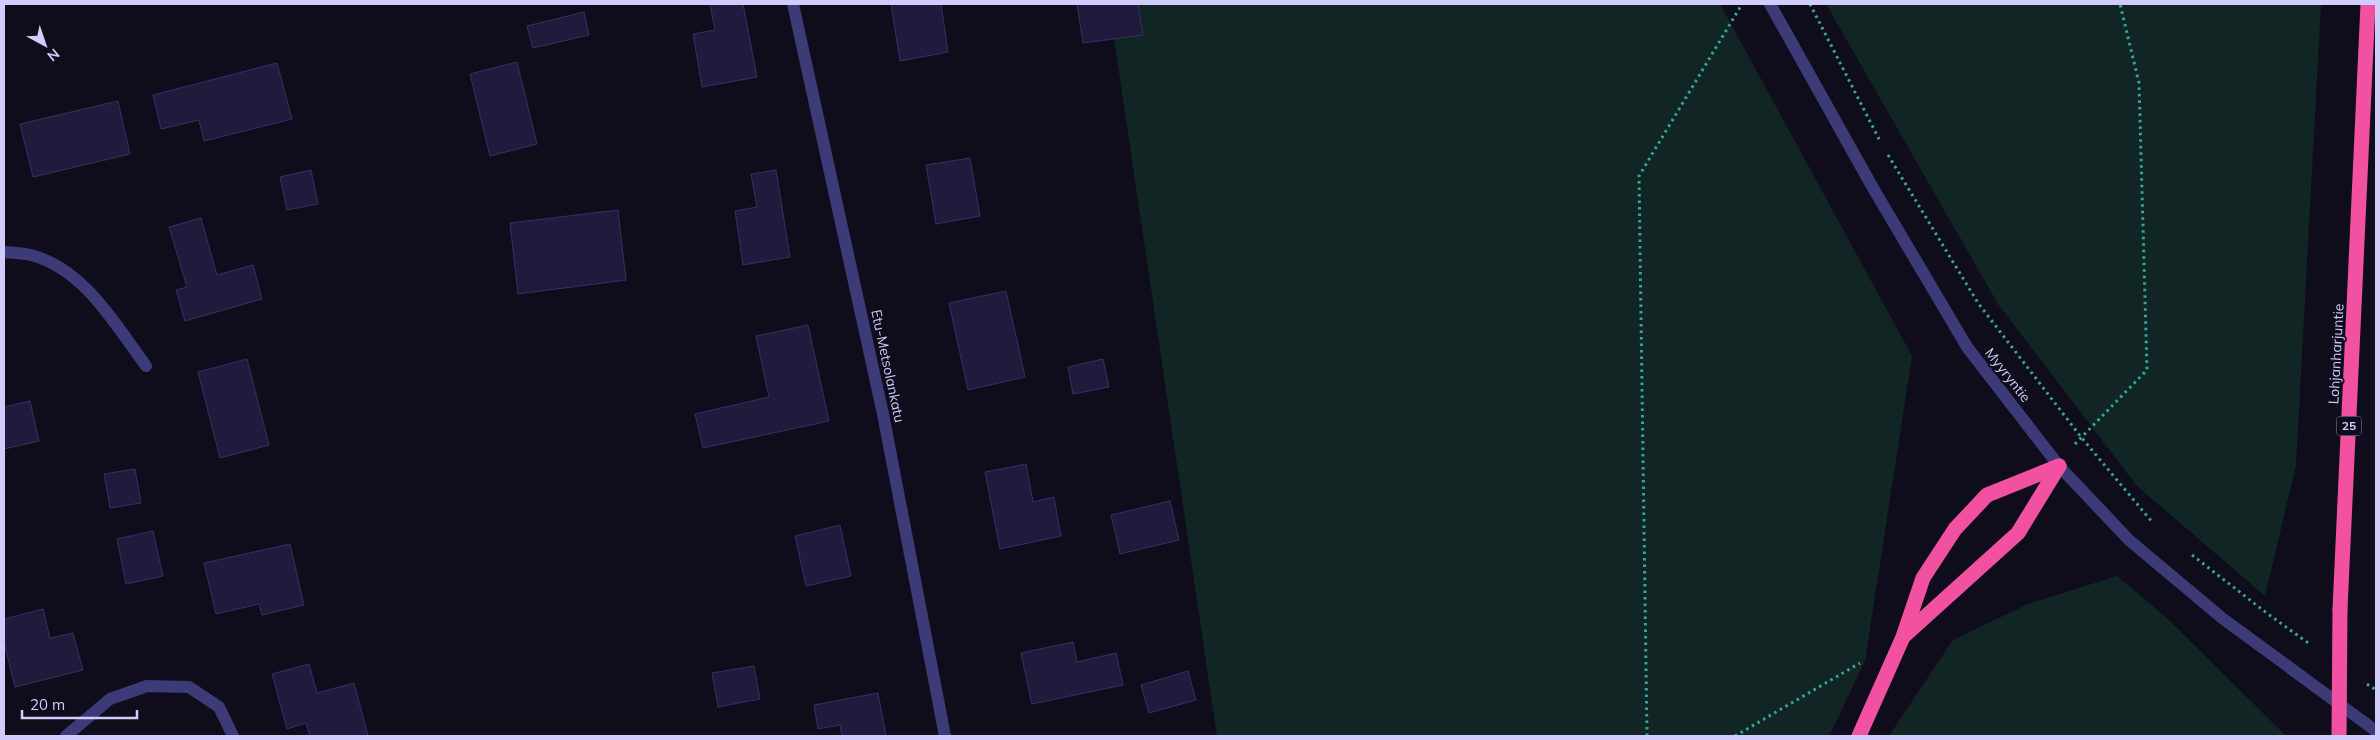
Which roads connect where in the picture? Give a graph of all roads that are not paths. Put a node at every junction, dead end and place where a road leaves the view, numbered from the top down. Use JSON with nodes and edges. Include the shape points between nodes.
{"nodes":[{"id":1,"x":793,"y":4,"type":"edge"},
{"id":2,"x":1770,"y":4,"type":"edge"},
{"id":3,"x":2368,"y":4,"type":"edge"},
{"id":4,"x":4,"y":252,"type":"edge"},
{"id":5,"x":146,"y":366,"type":"dead end"},
{"id":6,"x":2059,"y":466,"type":"junction"},
{"id":7,"x":1903,"y":637,"type":"junction"},
{"id":8,"x":2376,"y":731,"type":"edge"},
{"id":9,"x":66,"y":736,"type":"edge"},
{"id":10,"x":233,"y":736,"type":"edge"},
{"id":11,"x":945,"y":736,"type":"edge"},
{"id":12,"x":1859,"y":736,"type":"edge"},
{"id":13,"x":2339,"y":736,"type":"edge"}],
"edges":[{"from":1,"to":11,"type":"street","name":"Etu-Metsolankatu","via":[[883,414]]},
{"from":2,"to":6,"type":"street","name":"Myyryntie","via":[[1967,347]]},
{"from":3,"to":13,"type":"highway","name":"Lohjanharjuntie","number":"25","bridge":true,"via":[[2340,608]]},
{"from":4,"to":5,"type":"street","via":[[31,255],[66,271],[102,306]]},
{"from":6,"to":7,"type":"highway","via":[[2018,533]]},
{"from":6,"to":7,"type":"highway","via":[[1987,495],[1954,529],[1922,578]]},
{"from":6,"to":8,"type":"street","name":"Myyryntie","via":[[2129,540],[2222,618]]},
{"from":7,"to":12,"type":"highway"},
{"from":9,"to":10,"type":"street","via":[[110,699],[147,686],[189,687],[218,707]]}]}
